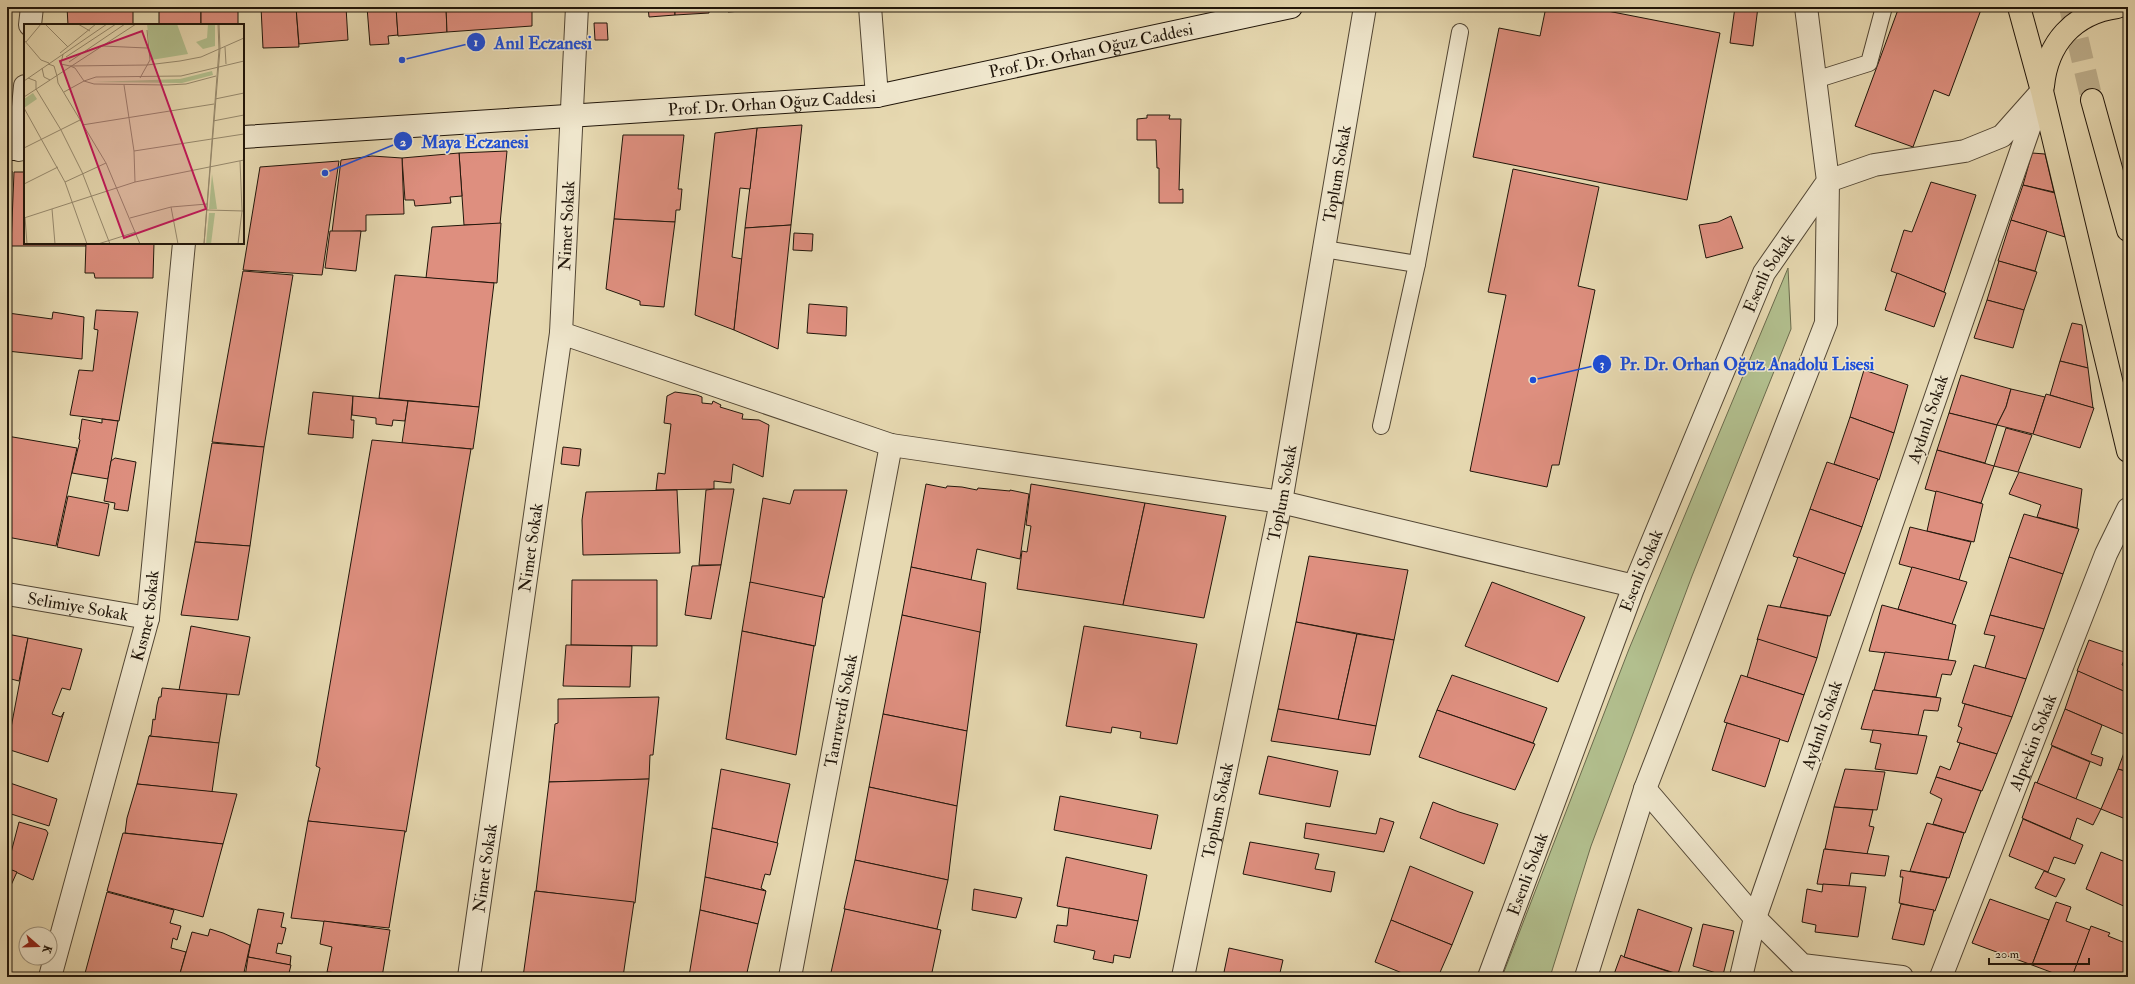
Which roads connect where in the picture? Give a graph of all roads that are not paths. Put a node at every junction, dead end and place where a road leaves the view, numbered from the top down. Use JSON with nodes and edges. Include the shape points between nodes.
{"nodes":[{"id":1,"x":32,"y":7,"type":"edge"},
{"id":2,"x":577,"y":7,"type":"edge"},
{"id":3,"x":870,"y":7,"type":"edge"},
{"id":4,"x":1291,"y":7,"type":"edge"},
{"id":5,"x":1365,"y":7,"type":"edge"},
{"id":6,"x":1806,"y":7,"type":"edge"},
{"id":7,"x":1884,"y":7,"type":"edge"},
{"id":8,"x":2019,"y":7,"type":"edge"},
{"id":9,"x":2117,"y":7,"type":"edge"},
{"id":10,"x":30,"y":24,"type":"edge"},
{"id":11,"x":1460,"y":32,"type":"dead end"},
{"id":12,"x":1815,"y":80,"type":"junction"},
{"id":13,"x":2042,"y":91,"type":"junction"},
{"id":14,"x":24,"y":94,"type":"edge"},
{"id":15,"x":877,"y":96,"type":"junction"},
{"id":16,"x":2092,"y":100,"type":"tunnel mouth"},
{"id":17,"x":572,"y":115,"type":"junction"},
{"id":18,"x":244,"y":137,"type":"edge"},
{"id":19,"x":17,"y":149,"type":"edge"},
{"id":20,"x":1828,"y":181,"type":"junction"},
{"id":21,"x":2128,"y":230,"type":"edge"},
{"id":22,"x":184,"y":244,"type":"edge"},
{"id":23,"x":1324,"y":249,"type":"junction"},
{"id":24,"x":1417,"y":264,"type":"junction"},
{"id":25,"x":561,"y":333,"type":"junction"},
{"id":26,"x":1381,"y":426,"type":"dead end"},
{"id":27,"x":891,"y":445,"type":"junction"},
{"id":28,"x":2128,"y":451,"type":"edge"},
{"id":29,"x":1281,"y":502,"type":"junction"},
{"id":30,"x":2128,"y":509,"type":"edge"},
{"id":31,"x":1634,"y":586,"type":"junction"},
{"id":32,"x":7,"y":594,"type":"edge"},
{"id":33,"x":148,"y":618,"type":"junction"},
{"id":34,"x":1645,"y":789,"type":"junction"},
{"id":35,"x":1755,"y":918,"type":"junction"},
{"id":36,"x":50,"y":977,"type":"edge"},
{"id":37,"x":469,"y":977,"type":"edge"},
{"id":38,"x":790,"y":977,"type":"edge"},
{"id":39,"x":1183,"y":977,"type":"edge"},
{"id":40,"x":1489,"y":977,"type":"edge"},
{"id":41,"x":1586,"y":977,"type":"edge"},
{"id":42,"x":1741,"y":977,"type":"edge"},
{"id":43,"x":1902,"y":977,"type":"edge"},
{"id":44,"x":1941,"y":977,"type":"edge"}],
"edges":[{"from":1,"to":10,"type":"street"},
{"from":2,"to":17,"type":"street","name":"Nimet Sokak"},
{"from":3,"to":15,"type":"street"},
{"from":4,"to":15,"type":"street","name":"Prof. Dr. Orhan Oğuz Caddesi"},
{"from":5,"to":23,"type":"street","name":"Toplum Sokak"},
{"from":6,"to":12,"type":"street"},
{"from":7,"to":12,"type":"lane","via":[[1869,63]]},
{"from":8,"to":13,"type":"highway"},
{"from":9,"to":13,"type":"highway","via":[[2085,16],[2066,31],[2052,50],[2044,70]]},
{"from":11,"to":24,"type":"lane"},
{"from":12,"to":20,"type":"street"},
{"from":13,"to":20,"type":"street","via":[[2002,136],[1965,151],[1874,165]]},
{"from":13,"to":28,"type":"highway"},
{"from":13,"to":35,"type":"street","name":"Aydınlı Sokak"},
{"from":14,"to":19,"type":"street"},
{"from":15,"to":17,"type":"street","name":"Prof. Dr. Orhan Oğuz Caddesi"},
{"from":16,"to":21,"type":"highway"},
{"from":17,"to":18,"type":"street","name":"Prof. Dr. Orhan Oğuz Caddesi"},
{"from":17,"to":25,"type":"street","name":"Nimet Sokak"},
{"from":20,"to":31,"type":"street","name":"Esenli Sokak","via":[[1764,273]]},
{"from":20,"to":34,"type":"street","via":[[1826,323]]},
{"from":22,"to":33,"type":"street","name":"Kısmet Sokak"},
{"from":23,"to":24,"type":"lane"},
{"from":23,"to":29,"type":"street","name":"Toplum Sokak"},
{"from":24,"to":26,"type":"lane"},
{"from":25,"to":27,"type":"street"},
{"from":25,"to":37,"type":"street","name":"Nimet Sokak"},
{"from":27,"to":29,"type":"street"},
{"from":27,"to":38,"type":"street","name":"Tanrıverdi Sokak"},
{"from":29,"to":31,"type":"street"},
{"from":29,"to":39,"type":"street","name":"Toplum Sokak"},
{"from":30,"to":44,"type":"street","name":"Alptekin Sokak","via":[[2106,554]]},
{"from":31,"to":40,"type":"street","name":"Esenli Sokak"},
{"from":32,"to":33,"type":"street","name":"Selimiye Sokak"},
{"from":33,"to":36,"type":"street","name":"Kısmet Sokak"},
{"from":34,"to":35,"type":"street"},
{"from":34,"to":41,"type":"street"},
{"from":35,"to":42,"type":"street","name":"Aydınlı Sokak"},
{"from":35,"to":43,"type":"street","via":[[1802,965]]}]}
